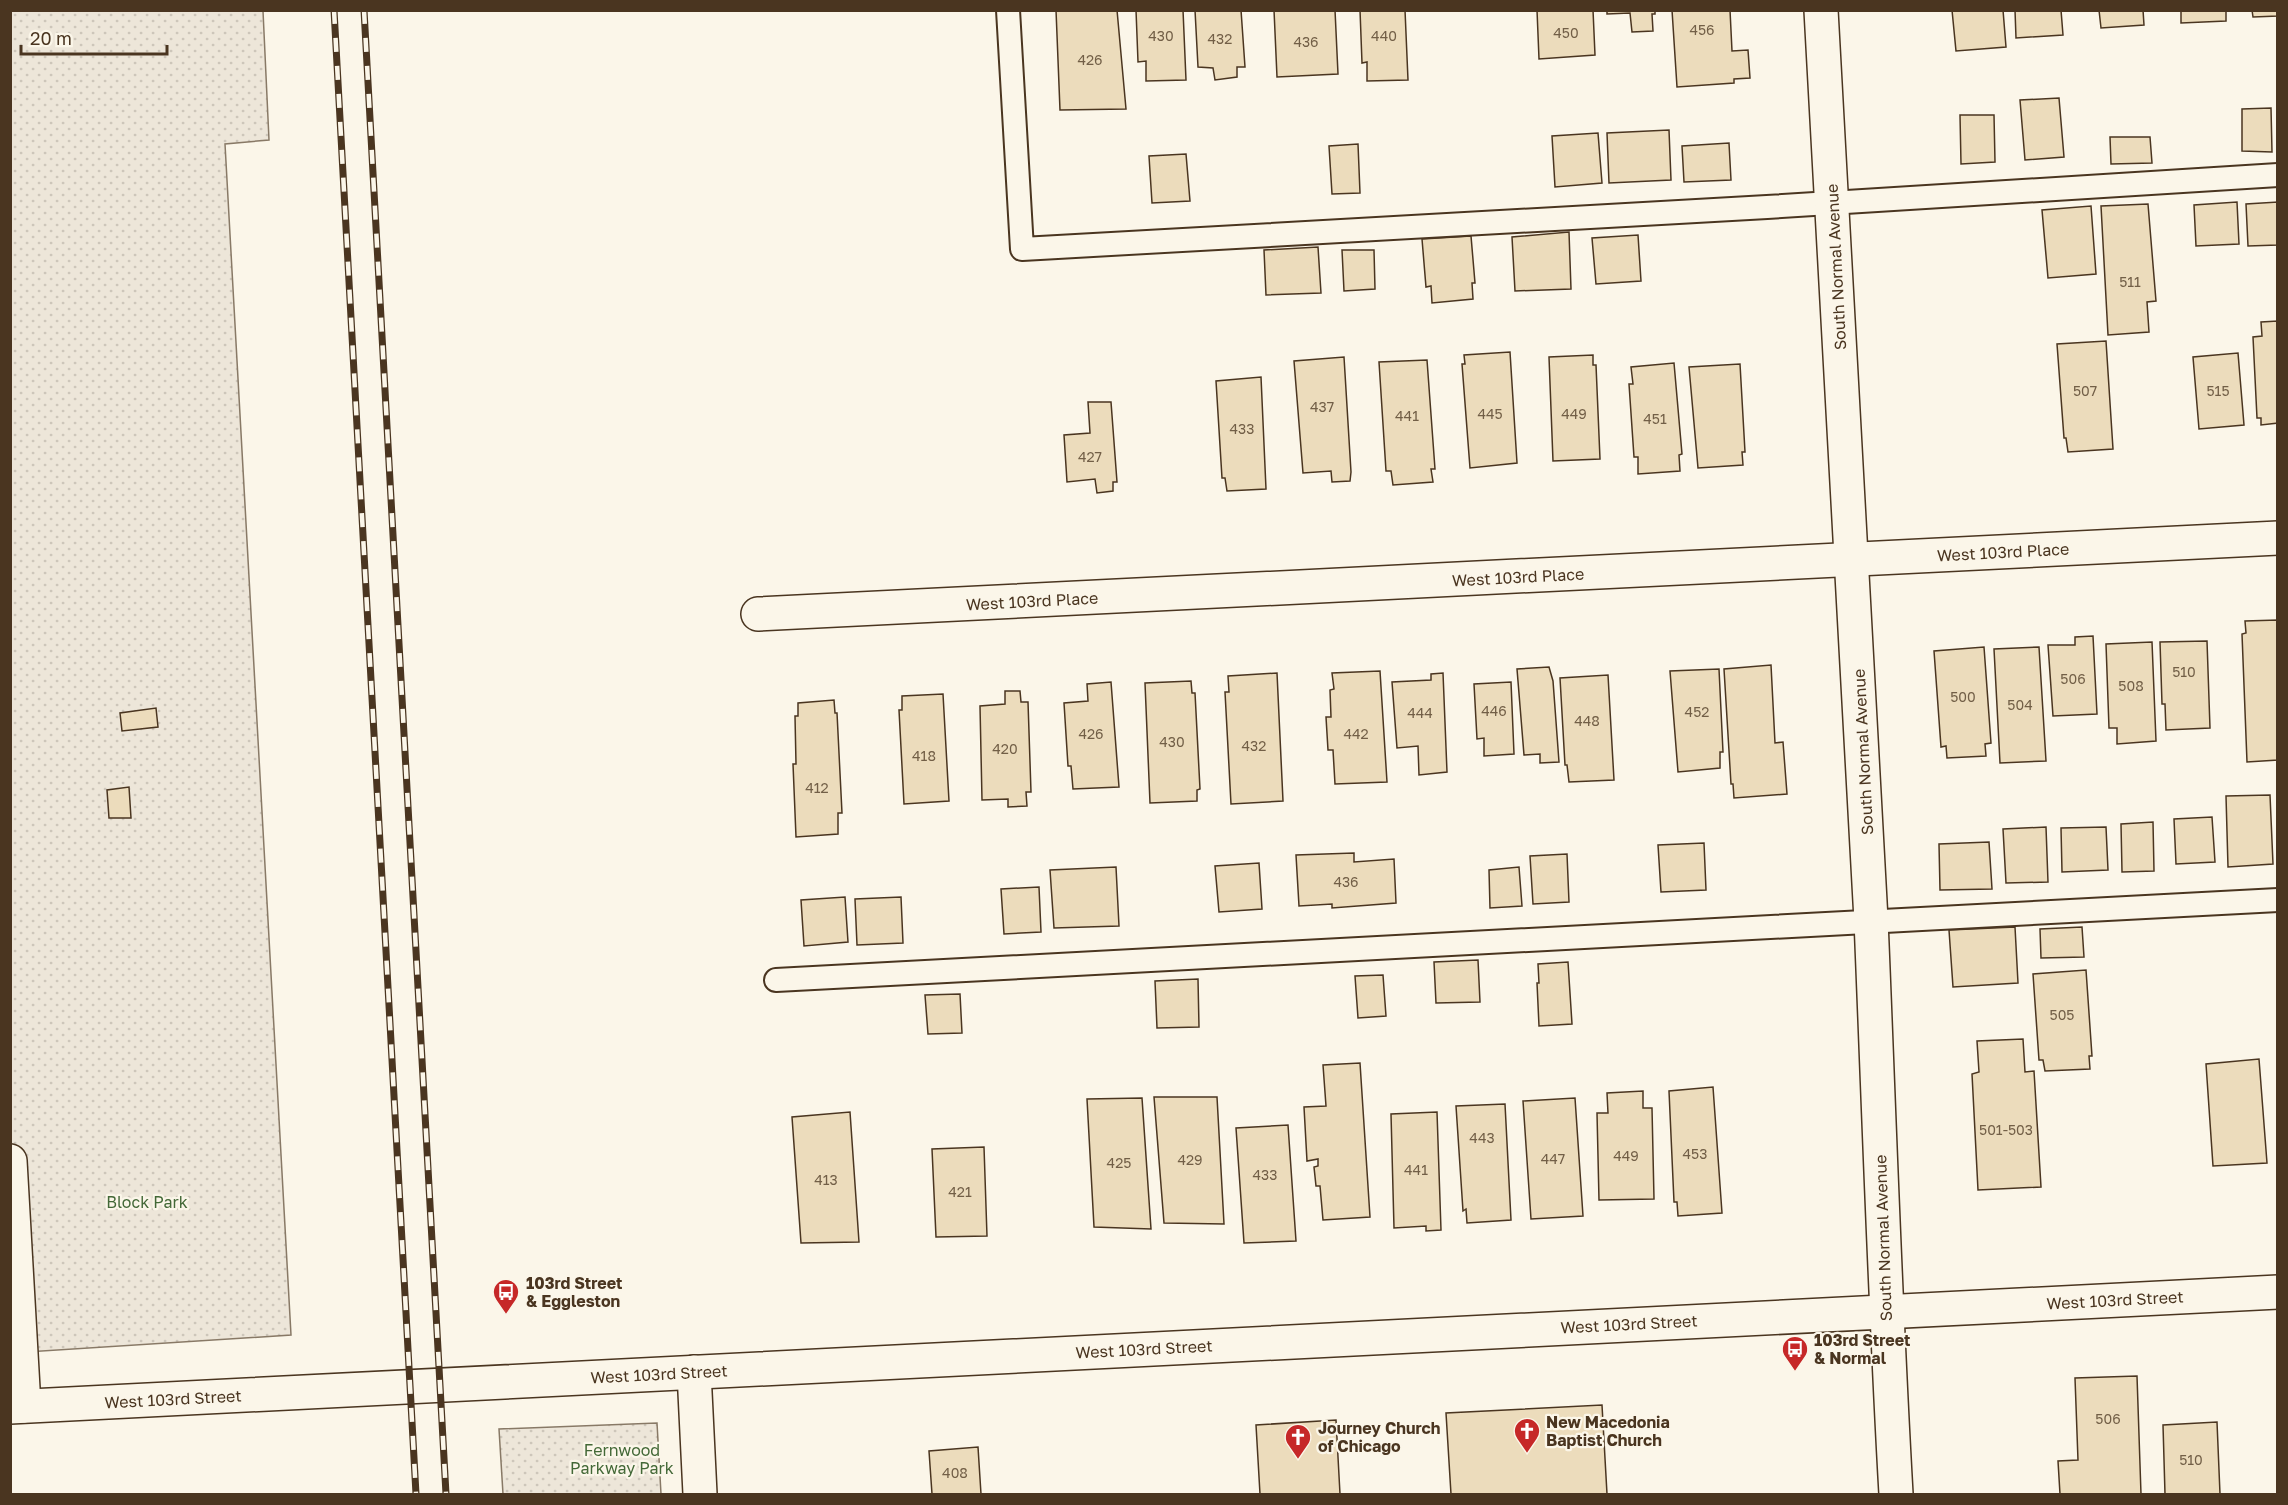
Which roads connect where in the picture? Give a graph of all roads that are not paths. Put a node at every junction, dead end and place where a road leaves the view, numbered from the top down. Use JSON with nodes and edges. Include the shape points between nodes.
{"nodes":[{"id":1,"x":1008,"y":10,"type":"edge"},
{"id":2,"x":1821,"y":10,"type":"edge"},
{"id":3,"x":2277,"y":175,"type":"edge"},
{"id":4,"x":1832,"y":203,"type":"junction"},
{"id":5,"x":2277,"y":538,"type":"edge"},
{"id":6,"x":1853,"y":560,"type":"junction"},
{"id":7,"x":758,"y":614,"type":"dead end"},
{"id":8,"x":2277,"y":900,"type":"edge"},
{"id":9,"x":1871,"y":922,"type":"junction"},
{"id":10,"x":776,"y":980,"type":"dead end"},
{"id":11,"x":10,"y":1161,"type":"edge"},
{"id":12,"x":2277,"y":1292,"type":"edge"},
{"id":13,"x":1885,"y":1312,"type":"junction"},
{"id":14,"x":694,"y":1372,"type":"junction"},
{"id":15,"x":17,"y":1407,"type":"edge"},
{"id":16,"x":700,"y":1494,"type":"edge"},
{"id":17,"x":1896,"y":1494,"type":"edge"}],
"edges":[{"from":1,"to":4,"type":"lane","via":[[1022,249]]},
{"from":2,"to":4,"type":"street","name":"South Normal Avenue"},
{"from":3,"to":4,"type":"lane"},
{"from":4,"to":6,"type":"street","name":"South Normal Avenue"},
{"from":5,"to":6,"type":"street","name":"West 103rd Place"},
{"from":6,"to":7,"type":"street","name":"West 103rd Place"},
{"from":6,"to":9,"type":"street","name":"South Normal Avenue"},
{"from":8,"to":9,"type":"lane"},
{"from":9,"to":10,"type":"lane"},
{"from":9,"to":13,"type":"street","name":"South Normal Avenue"},
{"from":11,"to":15,"type":"street"},
{"from":12,"to":13,"type":"street","name":"West 103rd Street"},
{"from":13,"to":14,"type":"street","name":"West 103rd Street"},
{"from":13,"to":17,"type":"street","name":"South Normal Avenue"},
{"from":14,"to":15,"type":"street","name":"West 103rd Street"},
{"from":14,"to":16,"type":"street"}]}
